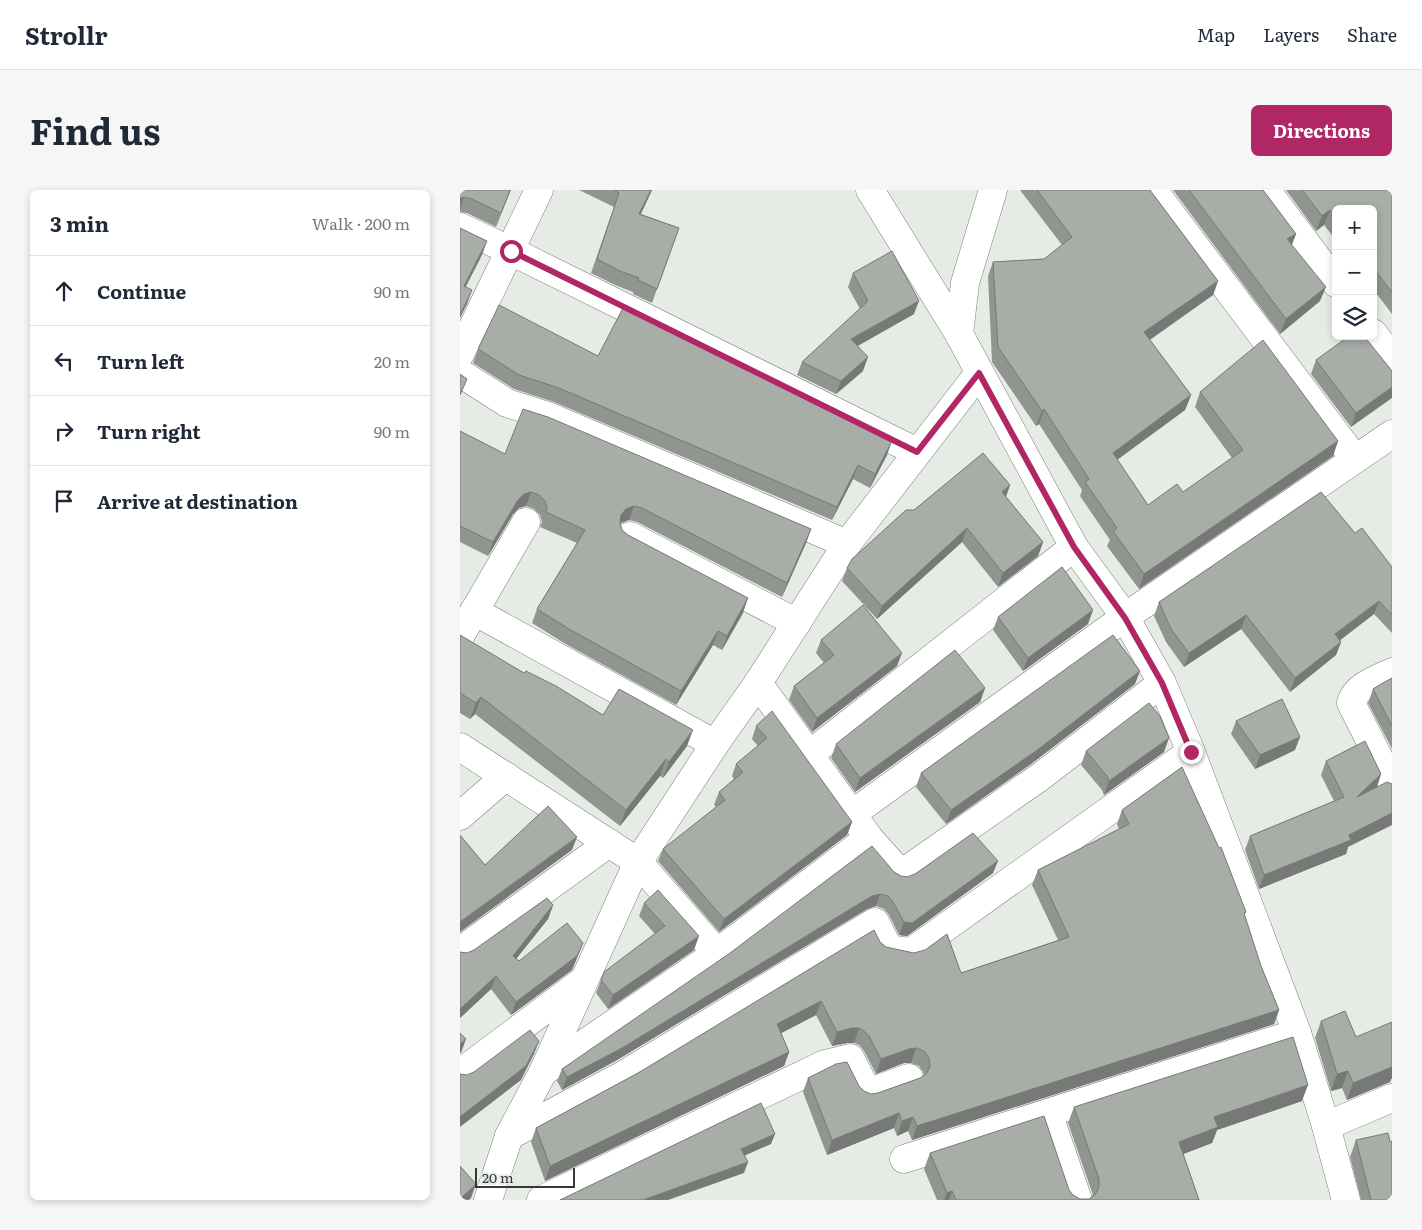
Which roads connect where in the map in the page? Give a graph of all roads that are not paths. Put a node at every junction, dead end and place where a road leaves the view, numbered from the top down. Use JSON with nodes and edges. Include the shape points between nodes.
{"nodes":[{"id":1,"x":539,"y":190,"type":"edge"},
{"id":2,"x":870,"y":190,"type":"edge"},
{"id":3,"x":993,"y":190,"type":"edge"},
{"id":4,"x":1153,"y":190,"type":"edge"},
{"id":5,"x":1266,"y":190,"type":"edge"},
{"id":6,"x":460,"y":227,"type":"edge"},
{"id":7,"x":511,"y":251,"type":"junction"},
{"id":8,"x":1332,"y":278,"type":"edge"},
{"id":9,"x":959,"y":334,"type":"junction"},
{"id":10,"x":1377,"y":338,"type":"edge"},
{"id":11,"x":460,"y":354,"type":"edge"},
{"id":12,"x":1392,"y":358,"type":"edge"},
{"id":13,"x":460,"y":373,"type":"edge"},
{"id":14,"x":979,"y":373,"type":"junction"},
{"id":15,"x":1392,"y":434,"type":"edge"},
{"id":16,"x":917,"y":452,"type":"junction"},
{"id":17,"x":1355,"y":459,"type":"junction"},
{"id":18,"x":526,"y":522,"type":"dead end"},
{"id":19,"x":630,"y":536,"type":"edge"},
{"id":20,"x":847,"y":544,"type":"junction"},
{"id":21,"x":1074,"y":547,"type":"junction"},
{"id":22,"x":474,"y":611,"type":"junction"},
{"id":23,"x":1125,"y":618,"type":"junction"},
{"id":24,"x":796,"y":623,"type":"junction"},
{"id":25,"x":460,"y":636,"type":"edge"},
{"id":26,"x":1392,"y":672,"type":"edge"},
{"id":27,"x":758,"y":683,"type":"junction"},
{"id":28,"x":1162,"y":683,"type":"junction"},
{"id":29,"x":715,"y":744,"type":"junction"},
{"id":30,"x":460,"y":747,"type":"edge"},
{"id":31,"x":1191,"y":752,"type":"junction"},
{"id":32,"x":810,"y":754,"type":"junction"},
{"id":33,"x":506,"y":776,"type":"junction"},
{"id":34,"x":1392,"y":784,"type":"edge"},
{"id":35,"x":852,"y":814,"type":"junction"},
{"id":36,"x":460,"y":816,"type":"edge"},
{"id":37,"x":869,"y":838,"type":"junction"},
{"id":38,"x":609,"y":843,"type":"junction"},
{"id":39,"x":638,"y":862,"type":"junction"},
{"id":40,"x":460,"y":951,"type":"edge"},
{"id":41,"x":717,"y":953,"type":"junction"},
{"id":42,"x":586,"y":979,"type":"junction"},
{"id":43,"x":1297,"y":1033,"type":"junction"},
{"id":44,"x":543,"y":1072,"type":"junction"},
{"id":45,"x":460,"y":1073,"type":"edge"},
{"id":46,"x":909,"y":1078,"type":"dead end"},
{"id":47,"x":1392,"y":1098,"type":"edge"},
{"id":48,"x":1048,"y":1113,"type":"junction"},
{"id":49,"x":1326,"y":1126,"type":"junction"},
{"id":50,"x":509,"y":1136,"type":"junction"},
{"id":51,"x":904,"y":1159,"type":"dead end"},
{"id":52,"x":488,"y":1200,"type":"edge"},
{"id":53,"x":541,"y":1200,"type":"edge"},
{"id":54,"x":1078,"y":1200,"type":"edge"},
{"id":55,"x":1346,"y":1200,"type":"edge"}],
"edges":[{"from":1,"to":7,"type":"street"},
{"from":2,"to":9,"type":"street"},
{"from":3,"to":9,"type":"street","via":[[965,283]]},
{"from":4,"to":17,"type":"street"},
{"from":5,"to":8,"type":"street"},
{"from":6,"to":7,"type":"street"},
{"from":7,"to":11,"type":"street"},
{"from":7,"to":16,"type":"street"},
{"from":9,"to":14,"type":"street"},
{"from":10,"to":12,"type":"street"},
{"from":13,"to":20,"type":"street","via":[[507,403],[548,416]]},
{"from":14,"to":16,"type":"street"},
{"from":14,"to":21,"type":"street"},
{"from":15,"to":17,"type":"street"},
{"from":16,"to":20,"type":"street"},
{"from":17,"to":23,"type":"street"},
{"from":18,"to":22,"type":"street"},
{"from":19,"to":24,"type":"street"},
{"from":20,"to":24,"type":"street"},
{"from":21,"to":23,"type":"street"},
{"from":21,"to":32,"type":"street"},
{"from":22,"to":25,"type":"street"},
{"from":22,"to":29,"type":"street"},
{"from":23,"to":28,"type":"street"},
{"from":23,"to":35,"type":"street"},
{"from":24,"to":27,"type":"street"},
{"from":26,"to":34,"type":"street","via":[[1359,690],[1351,703]]},
{"from":27,"to":29,"type":"street"},
{"from":27,"to":32,"type":"street"},
{"from":28,"to":31,"type":"street"},
{"from":28,"to":37,"type":"street","via":[[1040,777],[900,874]]},
{"from":29,"to":39,"type":"street"},
{"from":30,"to":33,"type":"street"},
{"from":31,"to":43,"type":"street"},
{"from":31,"to":50,"type":"street","via":[[911,952],[889,949],[875,922],[625,1074]]},
{"from":32,"to":35,"type":"street"},
{"from":33,"to":36,"type":"street"},
{"from":33,"to":38,"type":"street"},
{"from":35,"to":37,"type":"street"},
{"from":37,"to":41,"type":"street"},
{"from":38,"to":39,"type":"street"},
{"from":38,"to":40,"type":"street"},
{"from":39,"to":41,"type":"street"},
{"from":39,"to":42,"type":"street"},
{"from":41,"to":44,"type":"street"},
{"from":42,"to":44,"type":"street"},
{"from":42,"to":45,"type":"street"},
{"from":43,"to":48,"type":"street"},
{"from":43,"to":49,"type":"street"},
{"from":44,"to":50,"type":"street"},
{"from":46,"to":53,"type":"street","via":[[868,1092],[850,1058],[825,1064]]},
{"from":47,"to":49,"type":"street"},
{"from":48,"to":51,"type":"street"},
{"from":48,"to":54,"type":"street"},
{"from":49,"to":55,"type":"street"},
{"from":50,"to":52,"type":"street"}]}
